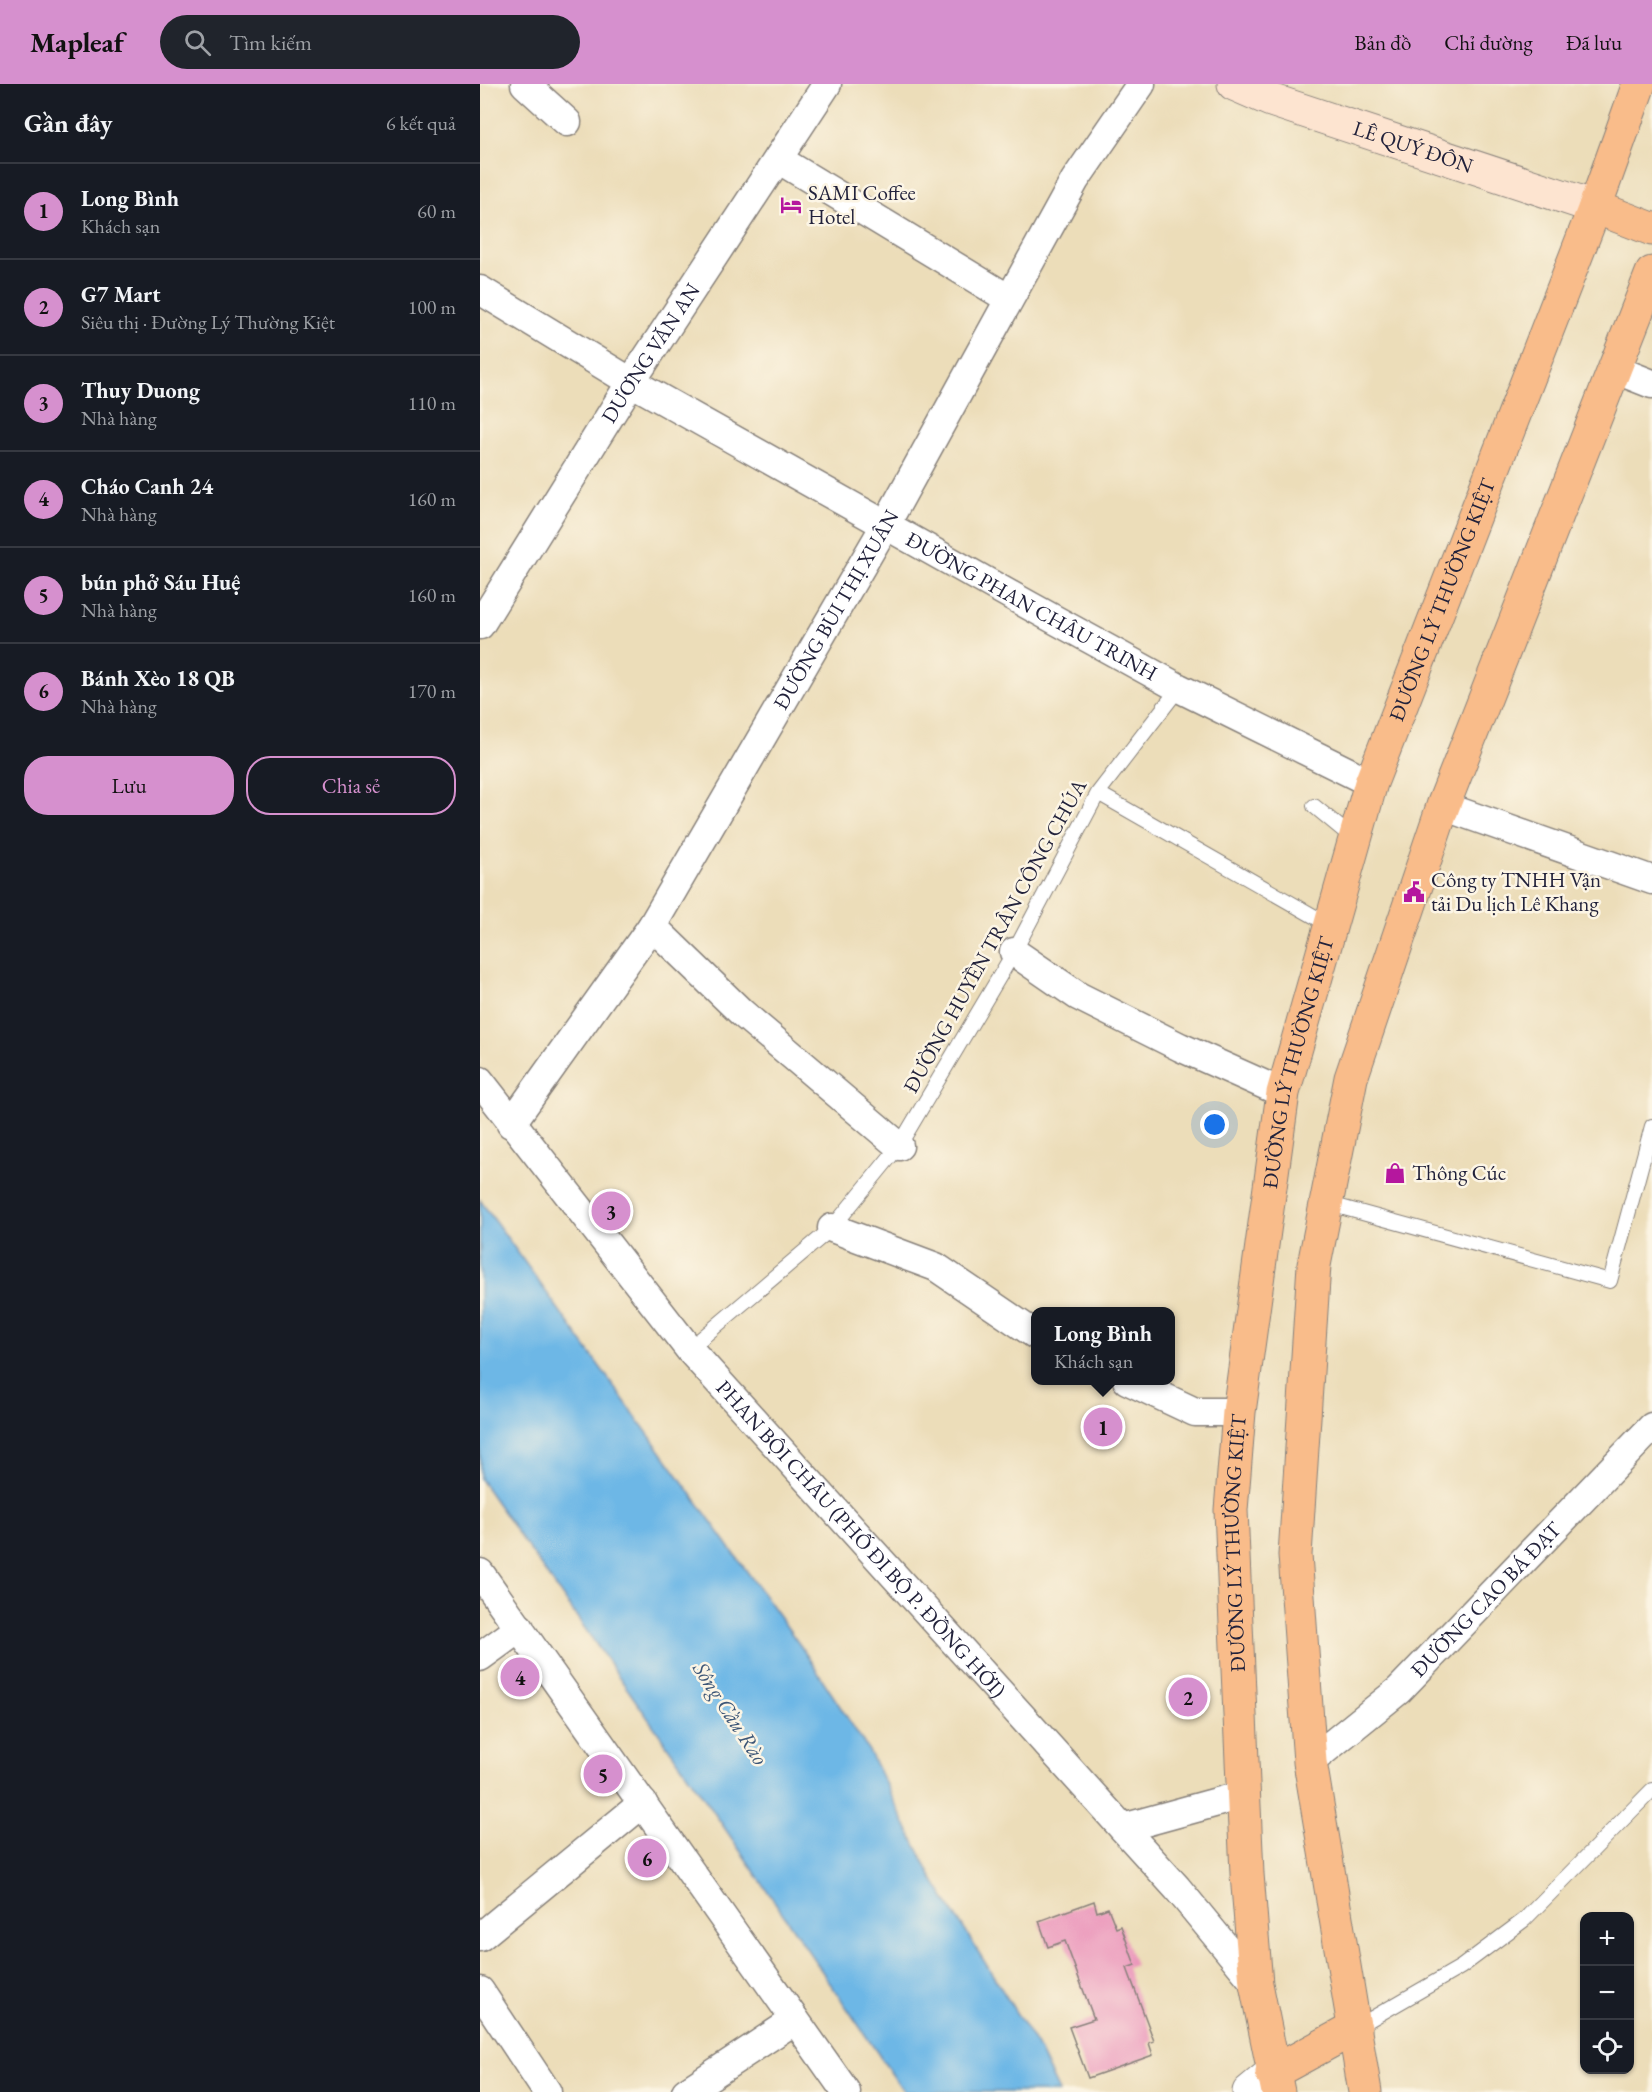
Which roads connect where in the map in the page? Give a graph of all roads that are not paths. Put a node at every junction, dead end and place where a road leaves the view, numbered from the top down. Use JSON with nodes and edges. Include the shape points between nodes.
{"nodes":[{"id":1,"x":525,"y":84,"type":"edge"},
{"id":2,"x":827,"y":84,"type":"edge"},
{"id":3,"x":1141,"y":84,"type":"edge"},
{"id":4,"x":1234,"y":84,"type":"edge"},
{"id":5,"x":1639,"y":84,"type":"edge"},
{"id":6,"x":1273,"y":92,"type":"edge"},
{"id":7,"x":567,"y":122,"type":"dead end"},
{"id":8,"x":778,"y":159,"type":"junction"},
{"id":9,"x":1595,"y":207,"type":"junction"},
{"id":10,"x":1652,"y":229,"type":"edge"},
{"id":11,"x":1652,"y":273,"type":"edge"},
{"id":12,"x":480,"y":290,"type":"edge"},
{"id":13,"x":1009,"y":299,"type":"junction"},
{"id":14,"x":1614,"y":369,"type":"junction"},
{"id":15,"x":631,"y":382,"type":"junction"},
{"id":16,"x":1652,"y":384,"type":"edge"},
{"id":17,"x":886,"y":524,"type":"junction"},
{"id":18,"x":480,"y":625,"type":"edge"},
{"id":19,"x":1179,"y":688,"type":"junction"},
{"id":20,"x":1371,"y":783,"type":"junction"},
{"id":21,"x":1098,"y":793,"type":"junction"},
{"id":22,"x":1314,"y":806,"type":"dead end"},
{"id":23,"x":1443,"y":806,"type":"junction"},
{"id":24,"x":1355,"y":840,"type":"junction"},
{"id":25,"x":1652,"y":880,"type":"edge"},
{"id":26,"x":652,"y":926,"type":"junction"},
{"id":27,"x":1330,"y":926,"type":"junction"},
{"id":28,"x":1014,"y":952,"type":"junction"},
{"id":29,"x":480,"y":1081,"type":"edge"},
{"id":30,"x":1283,"y":1093,"type":"junction"},
{"id":31,"x":511,"y":1124,"type":"junction"},
{"id":32,"x":1652,"y":1126,"type":"edge"},
{"id":33,"x":899,"y":1146,"type":"junction"},
{"id":34,"x":1326,"y":1203,"type":"junction"},
{"id":35,"x":832,"y":1228,"type":"junction"},
{"id":36,"x":1031,"y":1332,"type":"edge"},
{"id":37,"x":690,"y":1349,"type":"junction"},
{"id":38,"x":1138,"y":1385,"type":"edge"},
{"id":39,"x":1239,"y":1412,"type":"junction"},
{"id":40,"x":1652,"y":1427,"type":"edge"},
{"id":41,"x":480,"y":1573,"type":"edge"},
{"id":42,"x":520,"y":1628,"type":"junction"},
{"id":43,"x":480,"y":1657,"type":"edge"},
{"id":44,"x":1310,"y":1762,"type":"junction"},
{"id":45,"x":1652,"y":1790,"type":"edge"},
{"id":46,"x":1243,"y":1795,"type":"junction"},
{"id":47,"x":643,"y":1803,"type":"junction"},
{"id":48,"x":1123,"y":1828,"type":"junction"},
{"id":49,"x":480,"y":1937,"type":"edge"},
{"id":50,"x":1256,"y":1984,"type":"junction"},
{"id":51,"x":480,"y":1991,"type":"edge"},
{"id":52,"x":795,"y":2020,"type":"junction"},
{"id":53,"x":1355,"y":2028,"type":"junction"},
{"id":54,"x":1266,"y":2086,"type":"edge"},
{"id":55,"x":546,"y":2092,"type":"edge"},
{"id":56,"x":686,"y":2092,"type":"edge"},
{"id":57,"x":846,"y":2092,"type":"edge"},
{"id":58,"x":1365,"y":2092,"type":"edge"}],
"edges":[{"from":1,"to":7,"type":"street"},
{"from":2,"to":8,"type":"street","name":"DƯƠNG VĂN AN"},
{"from":3,"to":13,"type":"street","name":"ĐƯỜNG BÙI THỊ XUÂN","via":[[1075,180]]},
{"from":4,"to":6,"type":"main road","name":"LÊ QUÝ ĐÔN"},
{"from":5,"to":9,"type":"main road","name":"ĐƯỜNG LÝ THƯỜNG KIỆT"},
{"from":6,"to":9,"type":"main road","name":"LÊ QUÝ ĐÔN"},
{"from":8,"to":13,"type":"street"},
{"from":8,"to":15,"type":"street","name":"DƯƠNG VĂN AN"},
{"from":9,"to":10,"type":"main road"},
{"from":9,"to":20,"type":"main road","name":"ĐƯỜNG LÝ THƯỜNG KIỆT"},
{"from":11,"to":14,"type":"main road"},
{"from":12,"to":15,"type":"street","name":"ĐƯỜNG PHAN CHÂU TRINH"},
{"from":13,"to":17,"type":"street","name":"ĐƯỜNG BÙI THỊ XUÂN"},
{"from":14,"to":16,"type":"street"},
{"from":14,"to":23,"type":"main road"},
{"from":15,"to":17,"type":"street","name":"ĐƯỜNG PHAN CHÂU TRINH"},
{"from":15,"to":18,"type":"street","name":"DƯƠNG VĂN AN"},
{"from":17,"to":19,"type":"street","name":"ĐƯỜNG PHAN CHÂU TRINH"},
{"from":17,"to":26,"type":"street","name":"ĐƯỜNG BÙI THỊ XUÂN"},
{"from":19,"to":20,"type":"street","name":"ĐƯỜNG PHAN CHÂU TRINH"},
{"from":19,"to":21,"type":"lane","name":"ĐƯỜNG HUYỀN TRÂN CÔNG CHÚA"},
{"from":20,"to":24,"type":"main road","name":"ĐƯỜNG LÝ THƯỜNG KIỆT"},
{"from":21,"to":27,"type":"lane"},
{"from":21,"to":28,"type":"lane","name":"ĐƯỜNG HUYỀN TRÂN CÔNG CHÚA"},
{"from":22,"to":24,"type":"lane"},
{"from":23,"to":25,"type":"street"},
{"from":23,"to":34,"type":"main road","via":[[1351,1078]]},
{"from":24,"to":27,"type":"main road","name":"ĐƯỜNG LÝ THƯỜNG KIỆT"},
{"from":26,"to":31,"type":"street","name":"ĐƯỜNG BÙI THỊ XUÂN"},
{"from":26,"to":33,"type":"street","via":[[742,1013]]},
{"from":27,"to":30,"type":"main road","name":"ĐƯỜNG LÝ THƯỜNG KIỆT"},
{"from":28,"to":30,"type":"street","via":[[1078,996]]},
{"from":28,"to":33,"type":"lane","name":"ĐƯỜNG HUYỀN TRÂN CÔNG CHÚA"},
{"from":29,"to":31,"type":"street","name":"PHAN BỘI CHÂU (PHỐ ĐI BỘ P. ĐỒNG HỚI)"},
{"from":30,"to":39,"type":"main road","name":"ĐƯỜNG LÝ THƯỜNG KIỆT"},
{"from":31,"to":37,"type":"street","name":"PHAN BỘI CHÂU (PHỐ ĐI BỘ P. ĐỒNG HỚI)"},
{"from":32,"to":34,"type":"lane","via":[[1610,1281]]},
{"from":33,"to":35,"type":"lane","name":"ĐƯỜNG HUYỀN TRÂN CÔNG CHÚA"},
{"from":34,"to":44,"type":"main road","via":[[1314,1265],[1295,1555]]},
{"from":35,"to":36,"type":"street","via":[[936,1267]]},
{"from":35,"to":37,"type":"lane","name":"ĐƯỜNG HUYỀN TRÂN CÔNG CHÚA"},
{"from":37,"to":48,"type":"street","name":"PHAN BỘI CHÂU (PHỐ ĐI BỘ P. ĐỒNG HỚI)"},
{"from":38,"to":39,"type":"street","via":[[1195,1412]]},
{"from":39,"to":46,"type":"main road","name":"ĐƯỜNG LÝ THƯỜNG KIỆT","via":[[1231,1510]]},
{"from":40,"to":44,"type":"street","name":"ĐƯỜNG CAO BÁ ĐẠT","via":[[1399,1690]]},
{"from":41,"to":42,"type":"street"},
{"from":42,"to":43,"type":"street"},
{"from":42,"to":47,"type":"street"},
{"from":44,"to":53,"type":"main road"},
{"from":45,"to":53,"type":"lane","via":[[1524,1920],[1461,1967]]},
{"from":46,"to":48,"type":"street"},
{"from":46,"to":50,"type":"main road","name":"ĐƯỜNG LÝ THƯỜNG KIỆT"},
{"from":47,"to":49,"type":"street"},
{"from":47,"to":52,"type":"street"},
{"from":48,"to":50,"type":"street","name":"PHAN BỘI CHÂU (PHỐ ĐI BỘ P. ĐỒNG HỚI)"},
{"from":50,"to":54,"type":"main road","name":"ĐƯỜNG LÝ THƯỜNG KIỆT"},
{"from":51,"to":55,"type":"street"},
{"from":52,"to":56,"type":"street"},
{"from":52,"to":57,"type":"street"},
{"from":53,"to":54,"type":"main road"},
{"from":53,"to":58,"type":"main road"}]}
